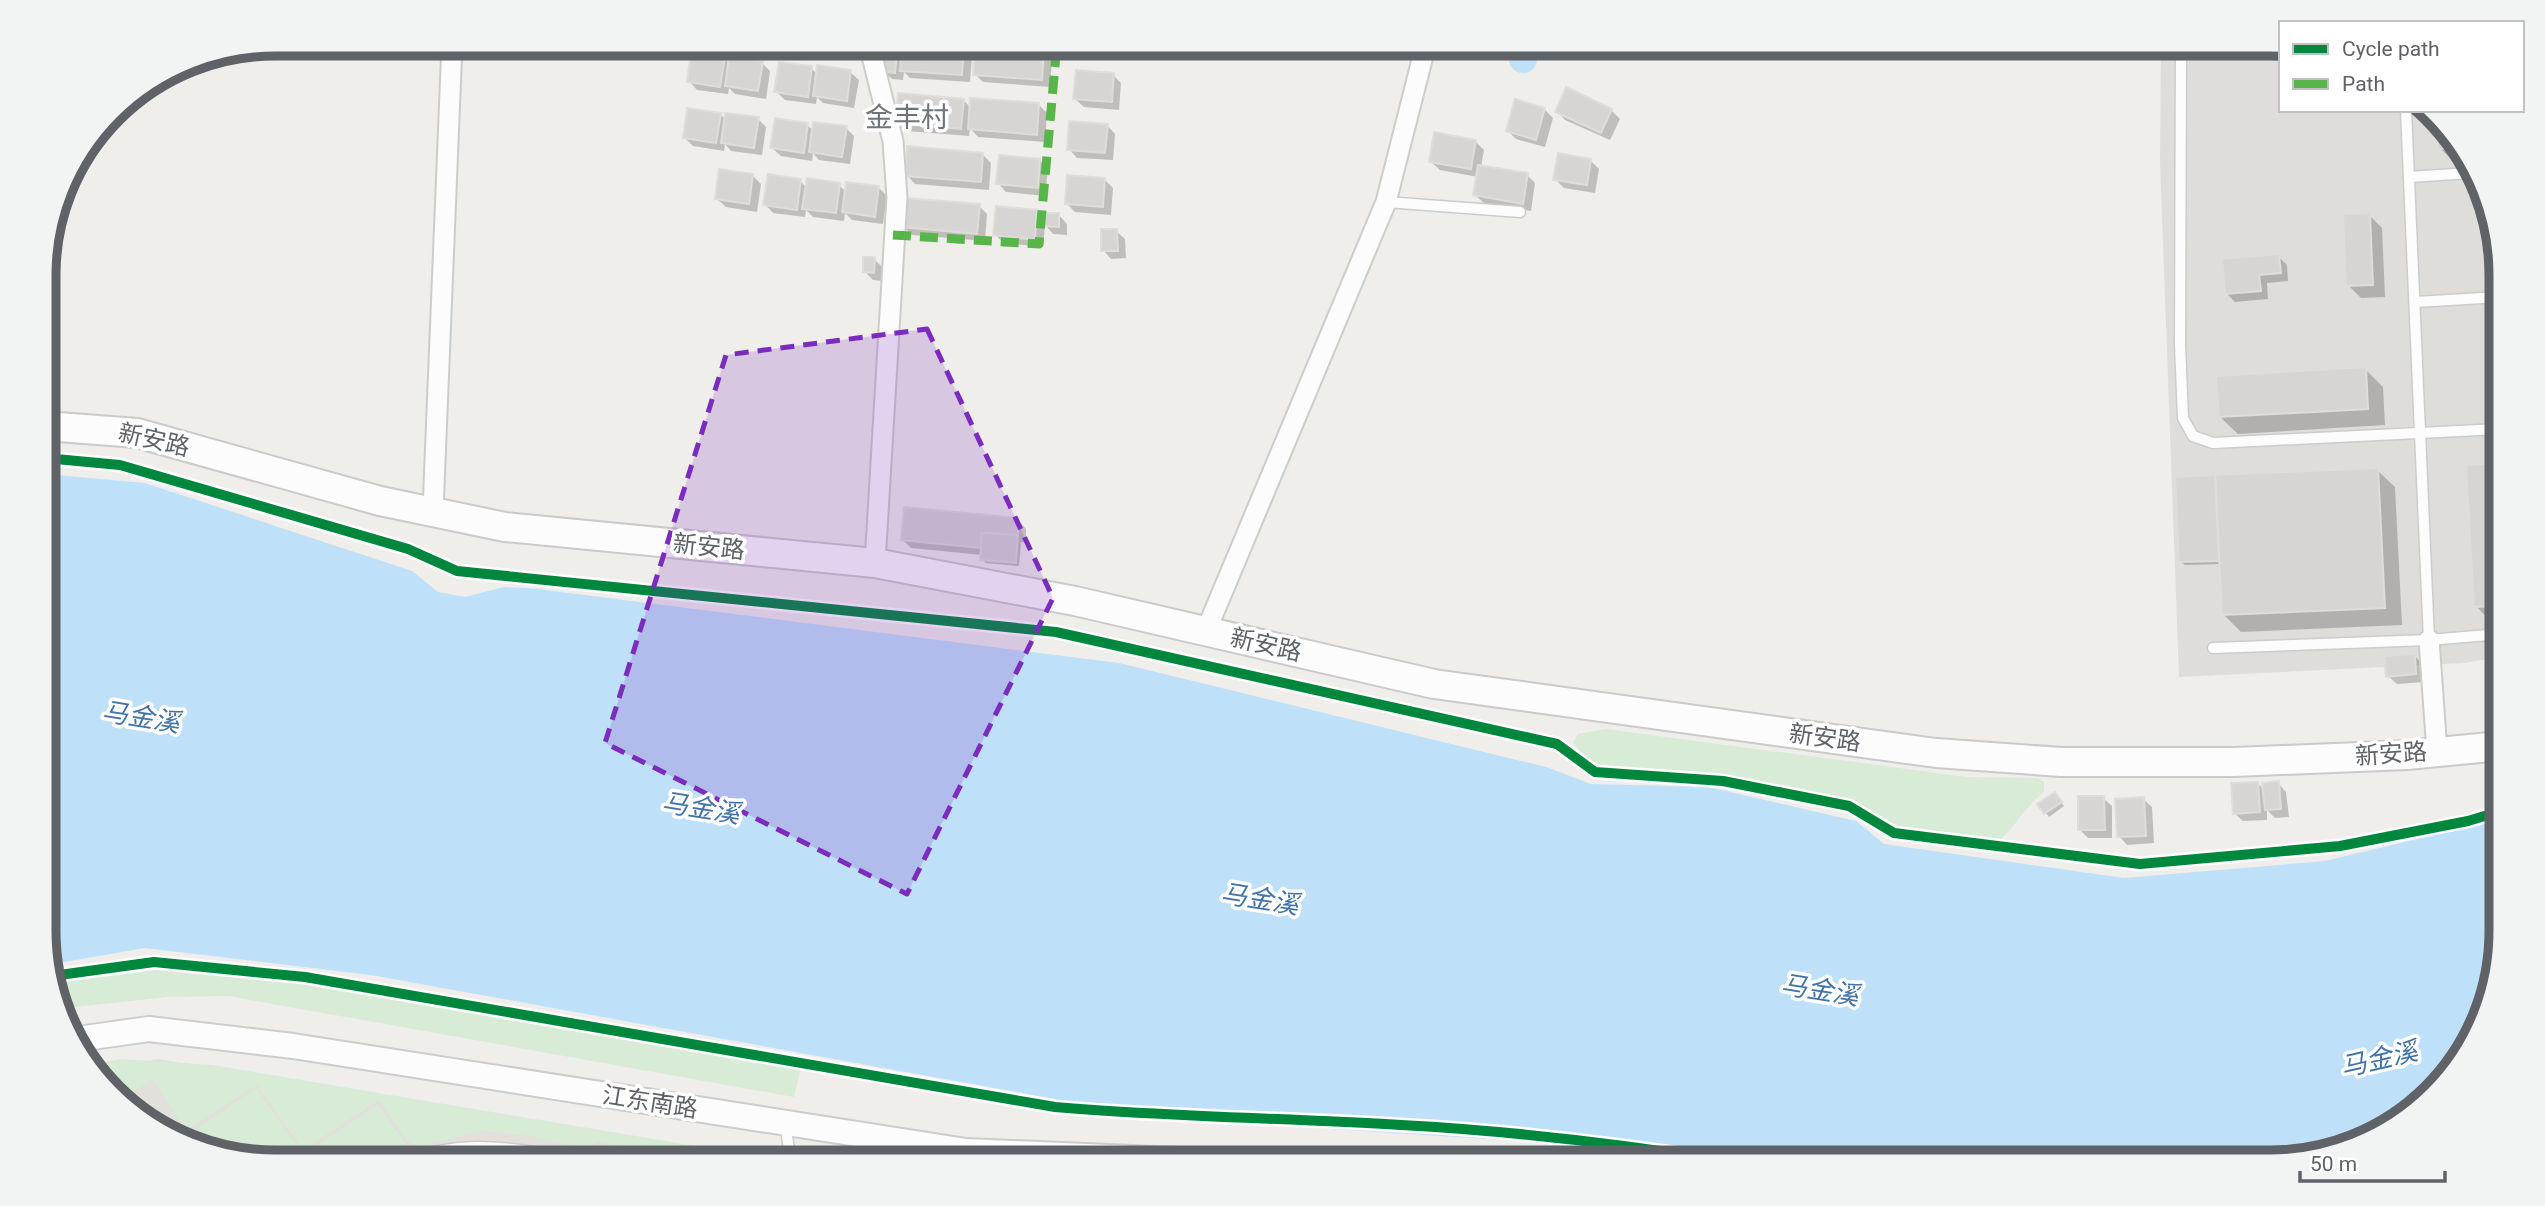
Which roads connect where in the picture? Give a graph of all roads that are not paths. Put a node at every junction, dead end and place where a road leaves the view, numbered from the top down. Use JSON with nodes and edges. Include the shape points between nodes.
{"nodes":[{"id":1,"x":452,"y":56,"type":"edge"},
{"id":2,"x":872,"y":56,"type":"edge"},
{"id":3,"x":1423,"y":56,"type":"edge"},
{"id":4,"x":2181,"y":56,"type":"edge"},
{"id":5,"x":2406,"y":112,"type":"edge"},
{"id":6,"x":2464,"y":173,"type":"edge"},
{"id":7,"x":2409,"y":177,"type":"junction"},
{"id":8,"x":1387,"y":202,"type":"junction"},
{"id":9,"x":1520,"y":212,"type":"dead end"},
{"id":10,"x":2489,"y":298,"type":"edge"},
{"id":11,"x":2416,"y":302,"type":"junction"},
{"id":12,"x":56,"y":427,"type":"edge"},
{"id":13,"x":2489,"y":430,"type":"edge"},
{"id":14,"x":2421,"y":433,"type":"junction"},
{"id":15,"x":433,"y":510,"type":"junction"},
{"id":16,"x":875,"y":564,"type":"junction"},
{"id":17,"x":1206,"y":631,"type":"junction"},
{"id":18,"x":2489,"y":635,"type":"edge"},
{"id":19,"x":2429,"y":640,"type":"junction"},
{"id":20,"x":2213,"y":648,"type":"dead end"},
{"id":21,"x":2489,"y":747,"type":"edge"},
{"id":22,"x":2437,"y":752,"type":"junction"},
{"id":23,"x":84,"y":1038,"type":"edge"},
{"id":24,"x":785,"y":1123,"type":"junction"},
{"id":25,"x":468,"y":1150,"type":"edge"},
{"id":26,"x":524,"y":1150,"type":"edge"},
{"id":27,"x":789,"y":1150,"type":"edge"},
{"id":28,"x":895,"y":1150,"type":"edge"}],
"edges":[{"from":1,"to":15,"type":"street"},
{"from":2,"to":16,"type":"street","via":[[893,141],[897,197]]},
{"from":3,"to":8,"type":"street"},
{"from":4,"to":14,"type":"lane","via":[[2180,356],[2183,418],[2193,436],[2213,443]]},
{"from":5,"to":7,"type":"lane"},
{"from":6,"to":7,"type":"lane"},
{"from":7,"to":11,"type":"lane"},
{"from":8,"to":9,"type":"lane"},
{"from":8,"to":17,"type":"street"},
{"from":10,"to":11,"type":"lane"},
{"from":11,"to":14,"type":"lane"},
{"from":12,"to":15,"type":"main road","name":"新安路","via":[[137,433],[380,501]]},
{"from":13,"to":14,"type":"lane"},
{"from":14,"to":19,"type":"lane"},
{"from":15,"to":16,"type":"main road","name":"新安路","via":[[505,527]]},
{"from":16,"to":17,"type":"main road","name":"新安路"},
{"from":17,"to":22,"type":"main road","name":"新安路","via":[[1434,684],[1936,753],[2061,762],[2234,762]]},
{"from":18,"to":19,"type":"lane"},
{"from":19,"to":20,"type":"lane"},
{"from":19,"to":22,"type":"street"},
{"from":21,"to":22,"type":"main road","name":"新安路"},
{"from":23,"to":24,"type":"street","name":"江东南路","via":[[149,1029]]},
{"from":24,"to":27,"type":"lane"},
{"from":24,"to":28,"type":"street","name":"江东南路"},
{"from":25,"to":26,"type":"lane"}]}
